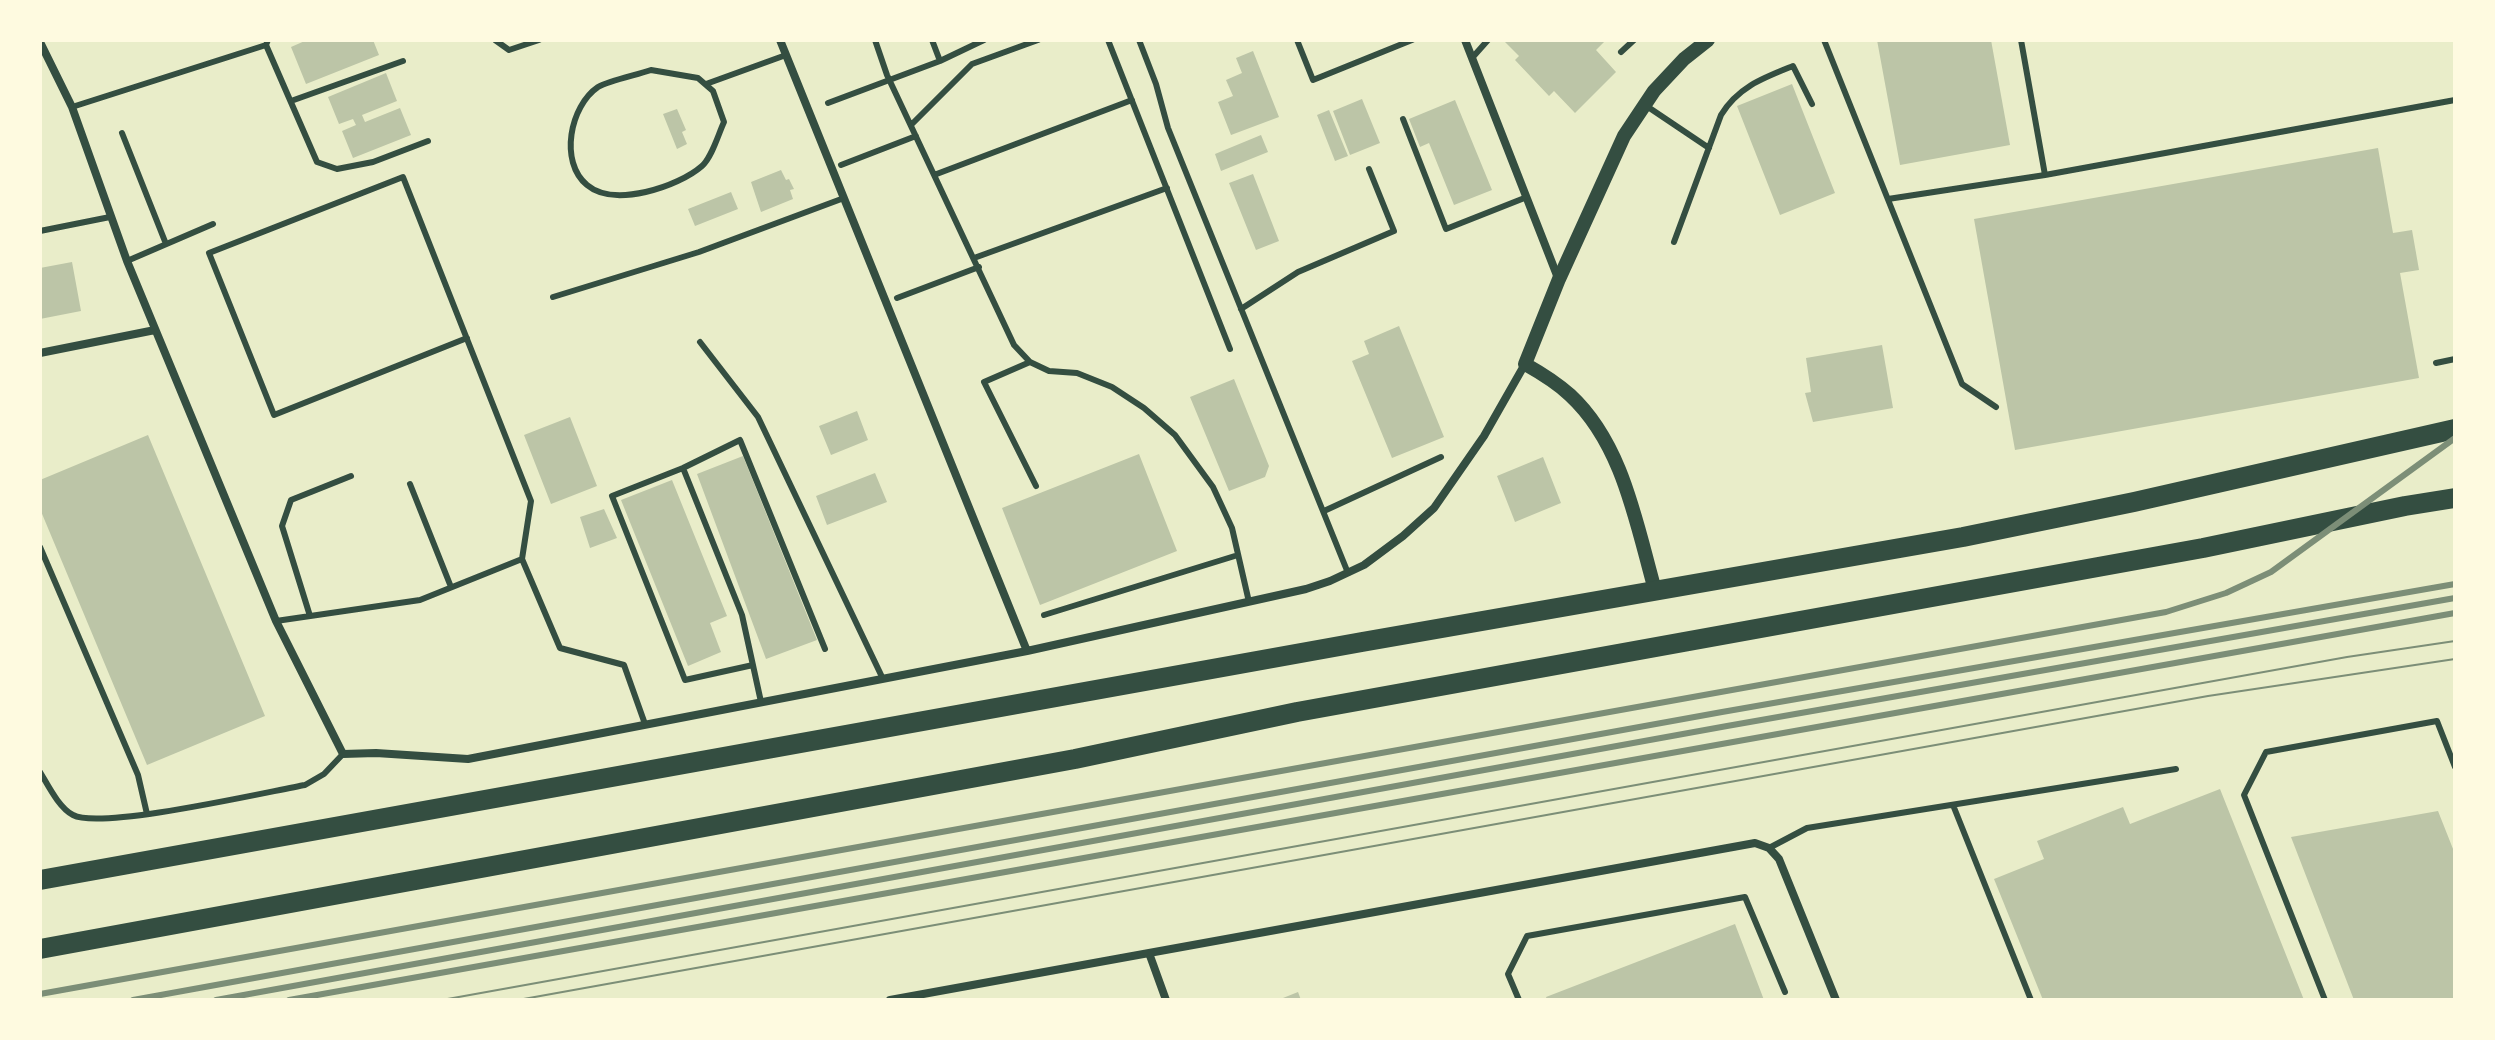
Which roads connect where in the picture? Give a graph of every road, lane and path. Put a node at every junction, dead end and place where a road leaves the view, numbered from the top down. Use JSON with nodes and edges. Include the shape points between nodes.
{"nodes":[{"id":1,"x":495,"y":40,"type":"edge"},
{"id":2,"x":539,"y":40,"type":"edge"},
{"id":3,"x":780,"y":40,"type":"edge"},
{"id":4,"x":875,"y":40,"type":"edge"},
{"id":5,"x":932,"y":40,"type":"edge"},
{"id":6,"x":984,"y":40,"type":"edge"},
{"id":7,"x":1038,"y":40,"type":"edge"},
{"id":8,"x":1108,"y":40,"type":"edge"},
{"id":9,"x":1139,"y":40,"type":"edge"},
{"id":10,"x":1297,"y":40,"type":"edge"},
{"id":11,"x":1412,"y":40,"type":"edge"},
{"id":12,"x":1465,"y":40,"type":"edge"},
{"id":13,"x":1488,"y":40,"type":"edge"},
{"id":14,"x":1634,"y":40,"type":"edge"},
{"id":15,"x":1708,"y":40,"type":"edge"},
{"id":16,"x":1824,"y":40,"type":"edge"},
{"id":17,"x":2021,"y":40,"type":"edge"},
{"id":18,"x":40,"y":42,"type":"edge"},
{"id":19,"x":267,"y":42,"type":"edge"},
{"id":20,"x":1621,"y":52,"type":"dead end"},
{"id":21,"x":786,"y":55,"type":"junction"},
{"id":22,"x":43,"y":56,"type":"edge"},
{"id":23,"x":1472,"y":58,"type":"junction"},
{"id":24,"x":403,"y":61,"type":"dead end"},
{"id":25,"x":940,"y":61,"type":"junction"},
{"id":26,"x":890,"y":81,"type":"junction"},
{"id":27,"x":706,"y":84,"type":"junction"},
{"id":28,"x":1132,"y":100,"type":"junction"},
{"id":29,"x":2455,"y":100,"type":"edge"},
{"id":30,"x":291,"y":101,"type":"junction"},
{"id":31,"x":828,"y":103,"type":"dead end"},
{"id":32,"x":1812,"y":104,"type":"dead end"},
{"id":33,"x":1645,"y":105,"type":"junction"},
{"id":34,"x":72,"y":107,"type":"junction"},
{"id":35,"x":1403,"y":119,"type":"dead end"},
{"id":36,"x":911,"y":125,"type":"junction"},
{"id":37,"x":122,"y":133,"type":"dead end"},
{"id":38,"x":916,"y":136,"type":"junction"},
{"id":39,"x":428,"y":141,"type":"dead end"},
{"id":40,"x":1709,"y":148,"type":"junction"},
{"id":41,"x":841,"y":165,"type":"dead end"},
{"id":42,"x":1369,"y":169,"type":"dead end"},
{"id":43,"x":934,"y":175,"type":"junction"},
{"id":44,"x":2045,"y":175,"type":"junction"},
{"id":45,"x":1167,"y":188,"type":"junction"},
{"id":46,"x":1527,"y":197,"type":"junction"},
{"id":47,"x":844,"y":198,"type":"junction"},
{"id":48,"x":1888,"y":199,"type":"junction"},
{"id":49,"x":110,"y":217,"type":"junction"},
{"id":50,"x":213,"y":224,"type":"dead end"},
{"id":51,"x":40,"y":231,"type":"edge"},
{"id":52,"x":1674,"y":242,"type":"dead end"},
{"id":53,"x":166,"y":244,"type":"junction"},
{"id":54,"x":974,"y":258,"type":"junction"},
{"id":55,"x":127,"y":261,"type":"junction"},
{"id":56,"x":979,"y":267,"type":"junction"},
{"id":57,"x":1559,"y":279,"type":"junction"},
{"id":58,"x":553,"y":297,"type":"dead end"},
{"id":59,"x":897,"y":298,"type":"dead end"},
{"id":60,"x":1241,"y":309,"type":"junction"},
{"id":61,"x":155,"y":330,"type":"junction"},
{"id":62,"x":467,"y":338,"type":"junction"},
{"id":63,"x":700,"y":342,"type":"dead end"},
{"id":64,"x":1230,"y":349,"type":"dead end"},
{"id":65,"x":40,"y":353,"type":"edge"},
{"id":66,"x":2455,"y":359,"type":"edge"},
{"id":67,"x":1030,"y":362,"type":"junction"},
{"id":68,"x":2436,"y":363,"type":"dead end"},
{"id":69,"x":1525,"y":364,"type":"junction"},
{"id":70,"x":1996,"y":407,"type":"dead end"},
{"id":71,"x":2455,"y":429,"type":"edge"},
{"id":72,"x":1441,"y":457,"type":"dead end"},
{"id":73,"x":683,"y":468,"type":"junction"},
{"id":74,"x":351,"y":476,"type":"dead end"},
{"id":75,"x":410,"y":484,"type":"dead end"},
{"id":76,"x":1036,"y":486,"type":"dead end"},
{"id":77,"x":2455,"y":498,"type":"edge"},
{"id":78,"x":1324,"y":511,"type":"junction"},
{"id":79,"x":40,"y":547,"type":"edge"},
{"id":80,"x":1238,"y":555,"type":"junction"},
{"id":81,"x":522,"y":559,"type":"junction"},
{"id":82,"x":1348,"y":573,"type":"junction"},
{"id":83,"x":451,"y":587,"type":"junction"},
{"id":84,"x":1655,"y":590,"type":"junction"},
{"id":85,"x":1249,"y":602,"type":"junction"},
{"id":86,"x":1044,"y":615,"type":"dead end"},
{"id":87,"x":310,"y":616,"type":"junction"},
{"id":88,"x":276,"y":621,"type":"junction"},
{"id":89,"x":825,"y":649,"type":"dead end"},
{"id":90,"x":1027,"y":651,"type":"junction"},
{"id":91,"x":753,"y":665,"type":"junction"},
{"id":92,"x":883,"y":679,"type":"junction"},
{"id":93,"x":761,"y":702,"type":"junction"},
{"id":94,"x":645,"y":724,"type":"junction"},
{"id":95,"x":343,"y":754,"type":"junction"},
{"id":96,"x":2455,"y":767,"type":"edge"},
{"id":97,"x":2176,"y":769,"type":"dead end"},
{"id":98,"x":40,"y":772,"type":"edge"},
{"id":99,"x":1953,"y":805,"type":"junction"},
{"id":100,"x":147,"y":814,"type":"junction"},
{"id":101,"x":1769,"y":848,"type":"junction"},
{"id":102,"x":40,"y":880,"type":"edge"},
{"id":103,"x":40,"y":949,"type":"edge"},
{"id":104,"x":1149,"y":953,"type":"junction"},
{"id":105,"x":1785,"y":992,"type":"dead end"},
{"id":106,"x":893,"y":1000,"type":"edge"},
{"id":107,"x":1166,"y":1000,"type":"edge"},
{"id":108,"x":1519,"y":1000,"type":"edge"},
{"id":109,"x":1836,"y":1000,"type":"edge"},
{"id":110,"x":2031,"y":1000,"type":"edge"},
{"id":111,"x":2325,"y":1000,"type":"edge"}],
"edges":[{"from":1,"to":2,"type":"lane","via":[[509,50]]},
{"from":3,"to":21,"type":"street"},
{"from":4,"to":26,"type":"lane"},
{"from":5,"to":25,"type":"lane"},
{"from":6,"to":25,"type":"lane"},
{"from":7,"to":36,"type":"lane","via":[[972,64]]},
{"from":8,"to":28,"type":"lane"},
{"from":9,"to":60,"type":"lane","via":[[1168,128]]},
{"from":10,"to":11,"type":"lane","via":[[1313,80]]},
{"from":12,"to":23,"type":"street"},
{"from":13,"to":23,"type":"lane"},
{"from":14,"to":20,"type":"lane"},
{"from":15,"to":33,"type":"street","via":[[1684,59]]},
{"from":16,"to":48,"type":"lane"},
{"from":17,"to":44,"type":"lane"},
{"from":18,"to":22,"type":"street"},
{"from":19,"to":30,"type":"lane"},
{"from":19,"to":34,"type":"lane"},
{"from":21,"to":27,"type":"lane"},
{"from":21,"to":47,"type":"street"},
{"from":22,"to":34,"type":"street"},
{"from":23,"to":46,"type":"street"},
{"from":24,"to":30,"type":"lane"},
{"from":25,"to":26,"type":"lane"},
{"from":26,"to":31,"type":"lane"},
{"from":26,"to":36,"type":"lane"},
{"from":27,"to":27,"type":"lane","via":[[651,70],[598,87],[575,114],[571,160],[587,185],[619,197],[671,185],[704,165],[724,122]]},
{"from":28,"to":43,"type":"lane"},
{"from":28,"to":45,"type":"lane"},
{"from":29,"to":44,"type":"lane"},
{"from":30,"to":39,"type":"lane","via":[[317,162],[337,169]]},
{"from":32,"to":40,"type":"lane","via":[[1793,66],[1765,77],[1730,100]]},
{"from":33,"to":40,"type":"lane"},
{"from":33,"to":57,"type":"street","via":[[1624,136]]},
{"from":34,"to":49,"type":"street"},
{"from":35,"to":46,"type":"lane","via":[[1446,229]]},
{"from":36,"to":38,"type":"lane"},
{"from":37,"to":53,"type":"lane"},
{"from":38,"to":41,"type":"lane"},
{"from":38,"to":43,"type":"lane"},
{"from":40,"to":52,"type":"lane"},
{"from":42,"to":60,"type":"lane","via":[[1394,231],[1298,272]]},
{"from":43,"to":54,"type":"lane"},
{"from":44,"to":48,"type":"lane"},
{"from":45,"to":54,"type":"lane"},
{"from":45,"to":64,"type":"lane"},
{"from":46,"to":57,"type":"street"},
{"from":47,"to":58,"type":"lane","via":[[699,252]]},
{"from":47,"to":90,"type":"street"},
{"from":48,"to":70,"type":"lane","via":[[1962,384]]},
{"from":49,"to":51,"type":"lane"},
{"from":49,"to":55,"type":"street"},
{"from":50,"to":53,"type":"lane"},
{"from":53,"to":55,"type":"lane"},
{"from":54,"to":56,"type":"lane"},
{"from":55,"to":61,"type":"street"},
{"from":56,"to":59,"type":"lane"},
{"from":56,"to":67,"type":"lane","via":[[1014,345]]},
{"from":57,"to":69,"type":"street"},
{"from":60,"to":78,"type":"lane"},
{"from":61,"to":65,"type":"street"},
{"from":61,"to":88,"type":"street"},
{"from":62,"to":62,"type":"lane","via":[[403,177],[209,253],[274,415]]},
{"from":62,"to":81,"type":"lane","via":[[531,501]]},
{"from":63,"to":92,"type":"lane","via":[[758,417]]},
{"from":66,"to":68,"type":"lane"},
{"from":67,"to":76,"type":"lane","via":[[984,382]]},
{"from":67,"to":80,"type":"lane","via":[[1112,387],[1175,435],[1213,487]]},
{"from":69,"to":82,"type":"street","via":[[1434,508]]},
{"from":69,"to":84,"type":"street","via":[[1572,396],[1605,439]]},
{"from":71,"to":84,"type":"highway","via":[[2045,522]]},
{"from":72,"to":78,"type":"lane"},
{"from":73,"to":89,"type":"lane","via":[[740,440]]},
{"from":73,"to":91,"type":"lane","via":[[742,615]]},
{"from":73,"to":91,"type":"lane","via":[[612,496],[685,680]]},
{"from":74,"to":87,"type":"lane","via":[[291,500],[282,526]]},
{"from":75,"to":83,"type":"lane"},
{"from":77,"to":103,"type":"highway"},
{"from":78,"to":82,"type":"lane"},
{"from":79,"to":100,"type":"lane","via":[[138,775]]},
{"from":80,"to":85,"type":"lane"},
{"from":80,"to":86,"type":"lane"},
{"from":81,"to":83,"type":"lane"},
{"from":81,"to":94,"type":"lane","via":[[560,648],[624,665]]},
{"from":82,"to":85,"type":"street"},
{"from":83,"to":87,"type":"lane","via":[[420,600]]},
{"from":84,"to":102,"type":"highway"},
{"from":85,"to":90,"type":"street"},
{"from":87,"to":88,"type":"lane"},
{"from":88,"to":95,"type":"street"},
{"from":90,"to":92,"type":"street"},
{"from":91,"to":93,"type":"lane"},
{"from":92,"to":93,"type":"street"},
{"from":93,"to":94,"type":"street"},
{"from":94,"to":95,"type":"street","via":[[468,759]]},
{"from":95,"to":100,"type":"lane","via":[[305,785]]},
{"from":96,"to":111,"type":"lane","via":[[2437,721],[2266,752],[2244,795]]},
{"from":97,"to":99,"type":"lane"},
{"from":98,"to":100,"type":"lane","via":[[71,815],[87,820]]},
{"from":99,"to":101,"type":"lane","via":[[1807,828]]},
{"from":99,"to":110,"type":"lane"},
{"from":101,"to":104,"type":"street","via":[[1736,845]]},
{"from":101,"to":109,"type":"street","via":[[1779,859]]},
{"from":104,"to":106,"type":"street"},
{"from":104,"to":107,"type":"street"},
{"from":105,"to":108,"type":"lane","via":[[1745,897],[1527,936],[1508,974]]}]}
